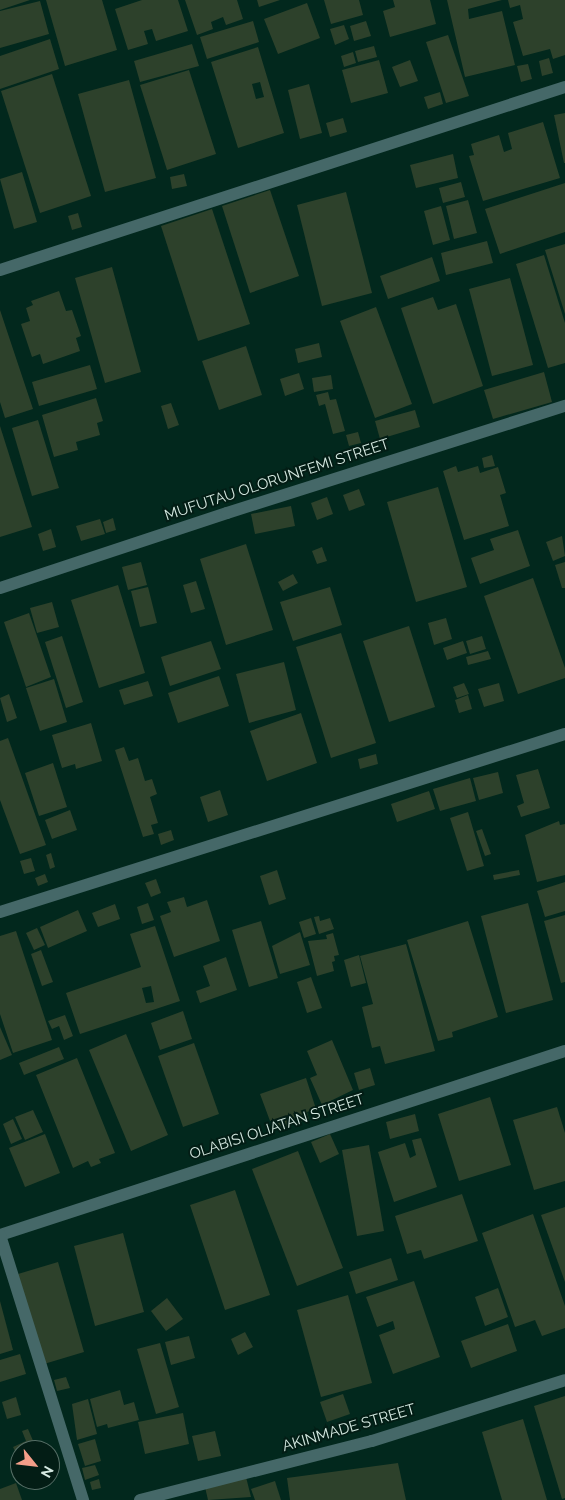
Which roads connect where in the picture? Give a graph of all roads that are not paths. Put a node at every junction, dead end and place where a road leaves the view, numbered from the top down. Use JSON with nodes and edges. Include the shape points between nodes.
{"nodes":[{"id":1,"x":565,"y":86,"type":"edge"},
{"id":2,"x":0,"y":270,"type":"edge"},
{"id":3,"x":565,"y":406,"type":"edge"},
{"id":4,"x":0,"y":588,"type":"edge"},
{"id":5,"x":565,"y":734,"type":"edge"},
{"id":6,"x":0,"y":912,"type":"edge"},
{"id":7,"x":565,"y":1051,"type":"edge"},
{"id":8,"x":0,"y":1235,"type":"edge"},
{"id":9,"x":565,"y":1380,"type":"edge"},
{"id":10,"x":83,"y":1500,"type":"edge"},
{"id":11,"x":140,"y":1500,"type":"edge"}],
"edges":[{"from":1,"to":2,"type":"street"},
{"from":3,"to":4,"type":"street","name":"MUFUTAU OLORUNFEMI STREET"},
{"from":5,"to":6,"type":"street"},
{"from":7,"to":8,"type":"street","name":"OLABISI OLIATAN STREET"},
{"from":8,"to":10,"type":"street"},
{"from":9,"to":11,"type":"street","name":"AKINMADE STREET","via":[[372,1441]]}]}
